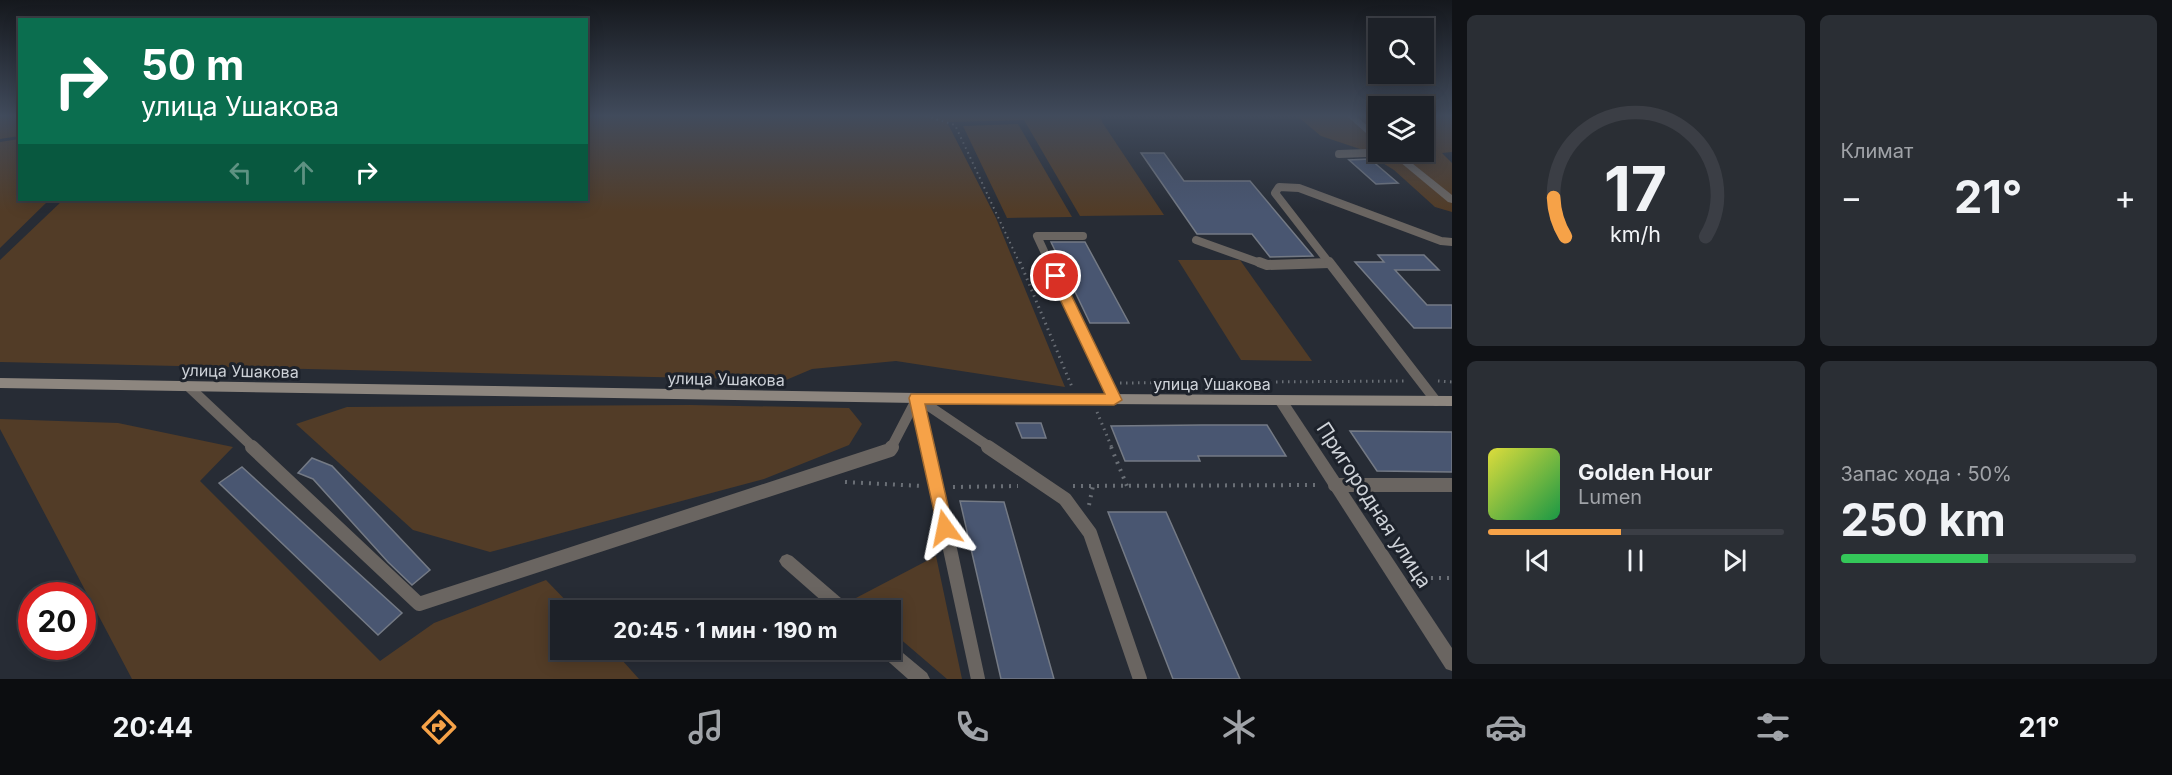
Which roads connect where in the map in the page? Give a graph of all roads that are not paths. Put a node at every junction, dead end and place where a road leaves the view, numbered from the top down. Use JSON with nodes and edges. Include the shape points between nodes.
{"nodes":[{"id":1,"x":1368,"y":153,"type":"edge"},
{"id":2,"x":1340,"y":154,"type":"dead end"},
{"id":3,"x":1406,"y":162,"type":"edge"},
{"id":4,"x":1452,"y":201,"type":"edge"},
{"id":5,"x":1083,"y":236,"type":"dead end"},
{"id":6,"x":1196,"y":240,"type":"dead end"},
{"id":7,"x":1452,"y":242,"type":"edge"},
{"id":8,"x":1329,"y":263,"type":"junction"},
{"id":9,"x":0,"y":383,"type":"edge"},
{"id":10,"x":189,"y":387,"type":"junction"},
{"id":11,"x":917,"y":398,"type":"junction"},
{"id":12,"x":1114,"y":400,"type":"junction"},
{"id":13,"x":1452,"y":400,"type":"edge"},
{"id":14,"x":1281,"y":401,"type":"junction"},
{"id":15,"x":1436,"y":401,"type":"junction"},
{"id":16,"x":1335,"y":485,"type":"junction"},
{"id":17,"x":1452,"y":485,"type":"edge"},
{"id":18,"x":787,"y":561,"type":"dead end"},
{"id":19,"x":832,"y":600,"type":"edge"},
{"id":20,"x":899,"y":660,"type":"edge"},
{"id":21,"x":1452,"y":663,"type":"edge"},
{"id":22,"x":921,"y":679,"type":"edge"},
{"id":23,"x":978,"y":679,"type":"edge"},
{"id":24,"x":1140,"y":679,"type":"edge"}],
"edges":[{"from":1,"to":2,"type":"lane"},
{"from":3,"to":4,"type":"street"},
{"from":5,"to":12,"type":"lane","via":[[1037,236]]},
{"from":6,"to":8,"type":"lane","via":[[1267,265]]},
{"from":7,"to":8,"type":"lane","via":[[1299,188],[1279,187],[1275,193]]},
{"from":8,"to":15,"type":"lane"},
{"from":9,"to":10,"type":"main road","name":"улица Ушакова"},
{"from":10,"to":11,"type":"main road","name":"улица Ушакова"},
{"from":10,"to":11,"type":"lane","via":[[419,604],[890,450]]},
{"from":11,"to":12,"type":"main road","name":"улица Ушакова"},
{"from":11,"to":23,"type":"lane"},
{"from":11,"to":24,"type":"lane","via":[[1065,499],[1090,533]]},
{"from":12,"to":14,"type":"main road","name":"улица Ушакова"},
{"from":13,"to":15,"type":"main road","name":"улица Ушакова"},
{"from":14,"to":15,"type":"main road","name":"улица Ушакова"},
{"from":14,"to":16,"type":"street","name":"Пригородная улица"},
{"from":16,"to":17,"type":"lane"},
{"from":16,"to":21,"type":"street","name":"Пригородная улица"},
{"from":18,"to":19,"type":"street"},
{"from":20,"to":22,"type":"street"}]}
